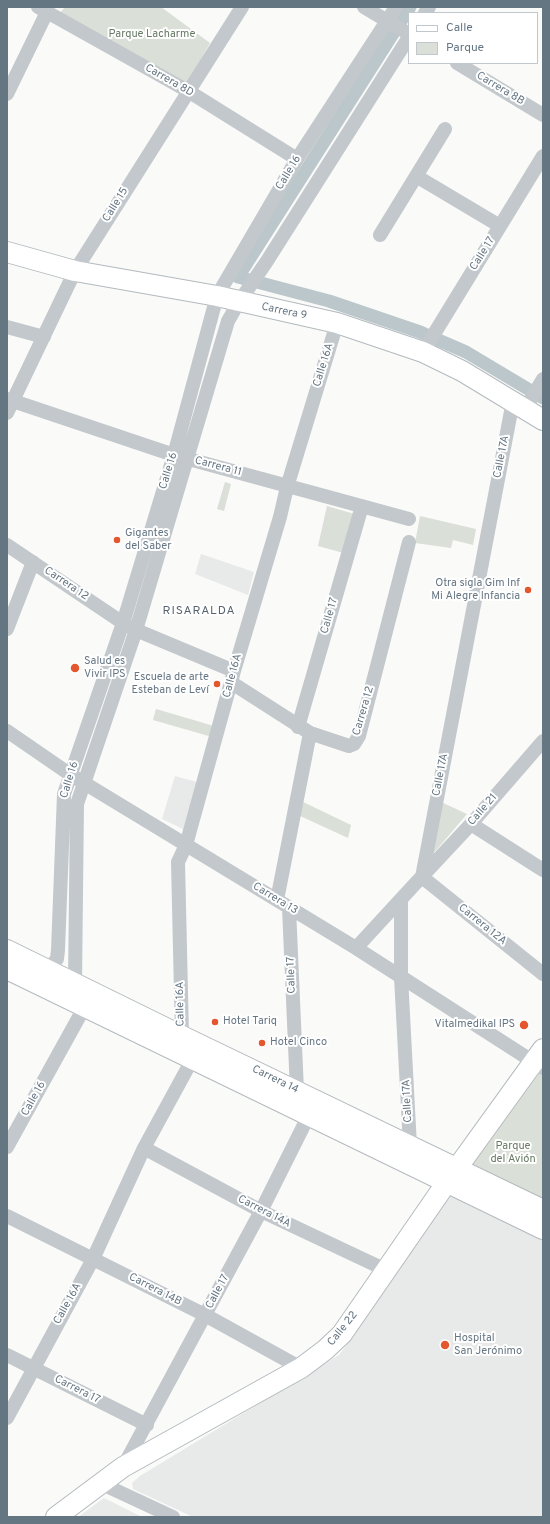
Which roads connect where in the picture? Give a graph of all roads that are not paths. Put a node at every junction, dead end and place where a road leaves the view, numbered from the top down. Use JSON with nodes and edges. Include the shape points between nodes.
{"nodes":[{"id":1,"x":242,"y":7,"type":"edge"},
{"id":2,"x":364,"y":7,"type":"edge"},
{"id":3,"x":396,"y":7,"type":"edge"},
{"id":4,"x":42,"y":9,"type":"edge"},
{"id":5,"x":401,"y":29,"type":"edge"},
{"id":6,"x":459,"y":64,"type":"edge"},
{"id":7,"x":188,"y":91,"type":"junction"},
{"id":8,"x":7,"y":94,"type":"edge"},
{"id":9,"x":543,"y":115,"type":"edge"},
{"id":10,"x":445,"y":129,"type":"dead end"},
{"id":11,"x":543,"y":156,"type":"edge"},
{"id":12,"x":297,"y":159,"type":"junction"},
{"id":13,"x":416,"y":176,"type":"junction"},
{"id":14,"x":500,"y":226,"type":"junction"},
{"id":15,"x":380,"y":235,"type":"dead end"},
{"id":16,"x":7,"y":252,"type":"edge"},
{"id":17,"x":75,"y":271,"type":"junction"},
{"id":18,"x":244,"y":294,"type":"junction"},
{"id":19,"x":217,"y":296,"type":"junction"},
{"id":20,"x":337,"y":323,"type":"junction"},
{"id":21,"x":7,"y":327,"type":"edge"},
{"id":22,"x":44,"y":338,"type":"junction"},
{"id":23,"x":426,"y":347,"type":"junction"},
{"id":24,"x":530,"y":396,"type":"edge"},
{"id":25,"x":9,"y":404,"type":"edge"},
{"id":26,"x":543,"y":420,"type":"edge"},
{"id":27,"x":181,"y":457,"type":"junction"},
{"id":28,"x":287,"y":486,"type":"junction"},
{"id":29,"x":362,"y":506,"type":"junction"},
{"id":30,"x":409,"y":519,"type":"dead end"},
{"id":31,"x":409,"y":542,"type":"dead end"},
{"id":32,"x":7,"y":545,"type":"edge"},
{"id":33,"x":33,"y":562,"type":"junction"},
{"id":34,"x":123,"y":623,"type":"junction"},
{"id":35,"x":7,"y":629,"type":"edge"},
{"id":36,"x":136,"y":630,"type":"junction"},
{"id":37,"x":233,"y":677,"type":"junction"},
{"id":38,"x":304,"y":730,"type":"junction"},
{"id":39,"x":7,"y":731,"type":"edge"},
{"id":40,"x":543,"y":741,"type":"edge"},
{"id":41,"x":71,"y":775,"type":"junction"},
{"id":42,"x":84,"y":782,"type":"junction"},
{"id":43,"x":471,"y":824,"type":"junction"},
{"id":44,"x":186,"y":845,"type":"junction"},
{"id":45,"x":543,"y":870,"type":"edge"},
{"id":46,"x":422,"y":877,"type":"junction"},
{"id":47,"x":401,"y":899,"type":"junction"},
{"id":48,"x":277,"y":900,"type":"junction"},
{"id":49,"x":290,"y":908,"type":"junction"},
{"id":50,"x":356,"y":948,"type":"junction"},
{"id":51,"x":7,"y":950,"type":"edge"},
{"id":52,"x":43,"y":967,"type":"junction"},
{"id":53,"x":7,"y":969,"type":"edge"},
{"id":54,"x":543,"y":974,"type":"edge"},
{"id":55,"x":401,"y":977,"type":"junction"},
{"id":56,"x":75,"y":983,"type":"junction"},
{"id":57,"x":84,"y":1008,"type":"junction"},
{"id":58,"x":182,"y":1036,"type":"junction"},
{"id":59,"x":192,"y":1060,"type":"junction"},
{"id":60,"x":540,"y":1060,"type":"edge"},
{"id":61,"x":297,"y":1091,"type":"junction"},
{"id":62,"x":309,"y":1115,"type":"junction"},
{"id":63,"x":410,"y":1146,"type":"junction"},
{"id":64,"x":7,"y":1148,"type":"edge"},
{"id":65,"x":144,"y":1148,"type":"junction"},
{"id":66,"x":452,"y":1175,"type":"junction"},
{"id":67,"x":543,"y":1210,"type":"edge"},
{"id":68,"x":261,"y":1211,"type":"junction"},
{"id":69,"x":7,"y":1216,"type":"edge"},
{"id":70,"x":543,"y":1229,"type":"edge"},
{"id":71,"x":93,"y":1259,"type":"junction"},
{"id":72,"x":386,"y":1270,"type":"junction"},
{"id":73,"x":206,"y":1315,"type":"junction"},
{"id":74,"x":7,"y":1355,"type":"edge"},
{"id":75,"x":33,"y":1368,"type":"junction"},
{"id":76,"x":301,"y":1368,"type":"junction"},
{"id":77,"x":7,"y":1418,"type":"edge"},
{"id":78,"x":147,"y":1425,"type":"junction"},
{"id":79,"x":123,"y":1467,"type":"junction"},
{"id":80,"x":100,"y":1483,"type":"junction"},
{"id":81,"x":56,"y":1517,"type":"edge"},
{"id":82,"x":173,"y":1517,"type":"edge"}],
"edges":[{"from":1,"to":7,"type":"street","name":"Calle 15"},
{"from":2,"to":5,"type":"street"},
{"from":3,"to":5,"type":"street","name":"Calle 16"},
{"from":4,"to":7,"type":"street","name":"Carrera 8D"},
{"from":4,"to":8,"type":"street"},
{"from":5,"to":12,"type":"street","name":"Calle 16"},
{"from":5,"to":18,"type":"street","name":"Calle 16","via":[[267,261]]},
{"from":6,"to":9,"type":"street","name":"Carrera 8B"},
{"from":7,"to":12,"type":"street","name":"Carrera 8D"},
{"from":7,"to":17,"type":"street","name":"Calle 15"},
{"from":10,"to":13,"type":"street"},
{"from":11,"to":14,"type":"street","name":"Calle 17"},
{"from":12,"to":19,"type":"street","name":"Calle 16"},
{"from":13,"to":14,"type":"street"},
{"from":13,"to":15,"type":"street"},
{"from":14,"to":23,"type":"street","name":"Calle 17"},
{"from":16,"to":17,"type":"street","name":"Carrera 9"},
{"from":17,"to":19,"type":"street","name":"Carrera 9"},
{"from":17,"to":22,"type":"street","name":"Calle 15"},
{"from":18,"to":19,"type":"street","name":"Carrera 9"},
{"from":18,"to":20,"type":"street","name":"Carrera 9"},
{"from":18,"to":27,"type":"street","name":"Calle 16","via":[[228,321]]},
{"from":19,"to":27,"type":"street","name":"Calle 16"},
{"from":20,"to":23,"type":"street","name":"Carrera 9"},
{"from":20,"to":28,"type":"street","name":"Calle 16A"},
{"from":21,"to":22,"type":"street"},
{"from":22,"to":25,"type":"street","name":"Calle 15"},
{"from":23,"to":24,"type":"street","name":"Carrera 9","via":[[462,371]]},
{"from":24,"to":26,"type":"street","name":"Carrera 9"},
{"from":24,"to":46,"type":"street","name":"Calle 17A"},
{"from":25,"to":27,"type":"street","name":"Carrera 11"},
{"from":27,"to":28,"type":"street","name":"Carrera 11"},
{"from":27,"to":34,"type":"street","name":"Calle 16"},
{"from":27,"to":36,"type":"street","name":"Calle 16"},
{"from":28,"to":29,"type":"street","name":"Carrera 11"},
{"from":28,"to":37,"type":"street","name":"Calle 16A"},
{"from":29,"to":30,"type":"street","name":"Carrera 11"},
{"from":29,"to":38,"type":"street","name":"Calle 17"},
{"from":31,"to":38,"type":"street","name":"Carrera 12","via":[[359,736],[354,744],[349,746]]},
{"from":32,"to":33,"type":"street","name":"Carrera 12"},
{"from":33,"to":34,"type":"street","name":"Carrera 12"},
{"from":33,"to":35,"type":"street"},
{"from":34,"to":36,"type":"street","name":"Carrera 12"},
{"from":34,"to":41,"type":"street","name":"Calle 16"},
{"from":36,"to":37,"type":"street","name":"Carrera 12"},
{"from":36,"to":42,"type":"street","name":"Calle 16"},
{"from":37,"to":38,"type":"street","name":"Carrera 12"},
{"from":37,"to":44,"type":"street","name":"Calle 16A"},
{"from":38,"to":48,"type":"street","name":"Calle 17"},
{"from":39,"to":41,"type":"street","name":"Carrera 13"},
{"from":40,"to":43,"type":"street","name":"Calle 21"},
{"from":41,"to":42,"type":"street","name":"Carrera 13"},
{"from":41,"to":52,"type":"street","name":"Calle 16","via":[[64,794],[57,959],[52,965]]},
{"from":42,"to":44,"type":"street","name":"Carrera 13"},
{"from":42,"to":56,"type":"street","name":"Calle 16","via":[[77,804]]},
{"from":43,"to":45,"type":"street"},
{"from":43,"to":46,"type":"street","name":"Calle 21"},
{"from":44,"to":48,"type":"street","name":"Carrera 13"},
{"from":44,"to":58,"type":"street","name":"Calle 16A","via":[[178,862]]},
{"from":46,"to":47,"type":"street"},
{"from":46,"to":54,"type":"street","name":"Carrera 12A"},
{"from":47,"to":50,"type":"street"},
{"from":47,"to":55,"type":"street","name":"Calle 17A"},
{"from":48,"to":49,"type":"street","name":"Carrera 13"},
{"from":49,"to":50,"type":"street","name":"Carrera 13"},
{"from":49,"to":61,"type":"street","name":"Calle 17"},
{"from":50,"to":55,"type":"street","name":"Carrera 13"},
{"from":51,"to":52,"type":"street","name":"Carrera 14"},
{"from":52,"to":56,"type":"street","name":"Carrera 14"},
{"from":53,"to":57,"type":"street","name":"Carrera 14"},
{"from":55,"to":60,"type":"street","name":"Carrera 13"},
{"from":55,"to":63,"type":"street","name":"Calle 17A"},
{"from":56,"to":58,"type":"street","name":"Carrera 14"},
{"from":57,"to":59,"type":"street","name":"Carrera 14"},
{"from":57,"to":64,"type":"street","name":"Calle 16"},
{"from":58,"to":61,"type":"street","name":"Carrera 14"},
{"from":59,"to":62,"type":"street","name":"Carrera 14"},
{"from":59,"to":65,"type":"street","name":"Calle 16A"},
{"from":60,"to":66,"type":"street","name":"Calle 22"},
{"from":61,"to":63,"type":"street","name":"Carrera 14"},
{"from":62,"to":66,"type":"street","name":"Carrera 14"},
{"from":62,"to":68,"type":"street","name":"Calle 17"},
{"from":63,"to":66,"type":"street","name":"Carrera 14"},
{"from":65,"to":68,"type":"street","name":"Carrera 14A"},
{"from":65,"to":71,"type":"street","name":"Calle 16A"},
{"from":66,"to":67,"type":"street","name":"Carrera 14"},
{"from":66,"to":70,"type":"street","name":"Carrera 14"},
{"from":66,"to":72,"type":"street","name":"Calle 22"},
{"from":68,"to":72,"type":"street","name":"Carrera 14A"},
{"from":68,"to":73,"type":"street","name":"Calle 17"},
{"from":69,"to":71,"type":"street","name":"Carrera 14B"},
{"from":71,"to":73,"type":"street","name":"Carrera 14B"},
{"from":71,"to":75,"type":"street","name":"Calle 16A"},
{"from":72,"to":76,"type":"street","name":"Calle 22","via":[[342,1334],[326,1350]]},
{"from":73,"to":76,"type":"street","name":"Carrera 14B"},
{"from":73,"to":78,"type":"street","name":"Calle 17"},
{"from":74,"to":75,"type":"street","name":"Carrera 17"},
{"from":75,"to":77,"type":"street","name":"Calle 16A"},
{"from":75,"to":78,"type":"street","name":"Carrera 17"},
{"from":76,"to":79,"type":"street","name":"Calle 22"},
{"from":78,"to":79,"type":"street","name":"Calle 17"},
{"from":79,"to":80,"type":"street","name":"Calle 22"},
{"from":80,"to":81,"type":"street","name":"Calle 22"},
{"from":80,"to":82,"type":"street"}]}
